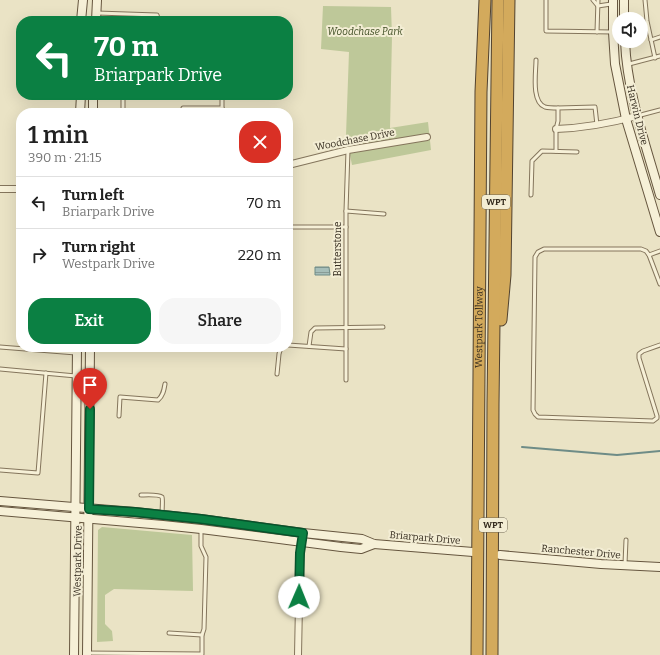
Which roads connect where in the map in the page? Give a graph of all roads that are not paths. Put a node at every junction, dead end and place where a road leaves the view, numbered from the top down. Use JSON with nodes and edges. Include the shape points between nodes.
{"nodes":[{"id":1,"x":83,"y":0,"type":"edge"},
{"id":2,"x":97,"y":0,"type":"edge"},
{"id":3,"x":478,"y":0,"type":"edge"},
{"id":4,"x":485,"y":0,"type":"edge"},
{"id":5,"x":498,"y":0,"type":"edge"},
{"id":6,"x":509,"y":0,"type":"edge"},
{"id":7,"x":546,"y":0,"type":"edge"},
{"id":8,"x":593,"y":0,"type":"edge"},
{"id":9,"x":598,"y":0,"type":"edge"},
{"id":10,"x":645,"y":0,"type":"edge"},
{"id":11,"x":613,"y":2,"type":"edge"},
{"id":12,"x":624,"y":2,"type":"edge"},
{"id":13,"x":598,"y":6,"type":"junction"},
{"id":14,"x":81,"y":16,"type":"edge"},
{"id":15,"x":96,"y":16,"type":"edge"},
{"id":16,"x":126,"y":16,"type":"edge"},
{"id":17,"x":157,"y":16,"type":"edge"},
{"id":18,"x":597,"y":32,"type":"junction"},
{"id":19,"x":612,"y":32,"type":"edge"},
{"id":20,"x":660,"y":37,"type":"edge"},
{"id":21,"x":651,"y":40,"type":"junction"},
{"id":22,"x":614,"y":48,"type":"edge"},
{"id":23,"x":626,"y":48,"type":"edge"},
{"id":24,"x":660,"y":56,"type":"edge"},
{"id":25,"x":655,"y":58,"type":"junction"},
{"id":26,"x":536,"y":60,"type":"dead end"},
{"id":27,"x":627,"y":65,"type":"junction"},
{"id":28,"x":482,"y":92,"type":"junction"},
{"id":29,"x":222,"y":100,"type":"edge"},
{"id":30,"x":183,"y":108,"type":"dead end"},
{"id":31,"x":222,"y":108,"type":"joint"},
{"id":32,"x":558,"y":108,"type":"junction"},
{"id":33,"x":660,"y":110,"type":"edge"},
{"id":34,"x":637,"y":116,"type":"junction"},
{"id":35,"x":626,"y":119,"type":"junction"},
{"id":36,"x":597,"y":125,"type":"junction"},
{"id":37,"x":556,"y":130,"type":"junction"},
{"id":38,"x":427,"y":137,"type":"dead end"},
{"id":39,"x":348,"y":150,"type":"junction"},
{"id":40,"x":556,"y":152,"type":"junction"},
{"id":41,"x":577,"y":152,"type":"dead end"},
{"id":42,"x":293,"y":164,"type":"edge"},
{"id":43,"x":0,"y":189,"type":"edge"},
{"id":44,"x":16,"y":189,"type":"edge"},
{"id":45,"x":660,"y":194,"type":"edge"},
{"id":46,"x":531,"y":195,"type":"dead end"},
{"id":47,"x":346,"y":211,"type":"junction"},
{"id":48,"x":657,"y":213,"type":"edge"},
{"id":49,"x":384,"y":214,"type":"dead end"},
{"id":50,"x":346,"y":226,"type":"junction"},
{"id":51,"x":293,"y":227,"type":"edge"},
{"id":52,"x":660,"y":232,"type":"edge"},
{"id":53,"x":660,"y":251,"type":"edge"},
{"id":54,"x":649,"y":254,"type":"junction"},
{"id":55,"x":660,"y":284,"type":"edge"},
{"id":56,"x":383,"y":327,"type":"dead end"},
{"id":57,"x":346,"y":328,"type":"junction"},
{"id":58,"x":293,"y":345,"type":"edge"},
{"id":59,"x":660,"y":345,"type":"edge"},
{"id":60,"x":309,"y":346,"type":"junction"},
{"id":61,"x":0,"y":348,"type":"edge"},
{"id":62,"x":16,"y":348,"type":"edge"},
{"id":63,"x":346,"y":349,"type":"junction"},
{"id":64,"x":77,"y":352,"type":"edge"},
{"id":65,"x":90,"y":352,"type":"edge"},
{"id":66,"x":280,"y":352,"type":"edge"},
{"id":67,"x":0,"y":369,"type":"edge"},
{"id":68,"x":46,"y":373,"type":"junction"},
{"id":69,"x":277,"y":374,"type":"dead end"},
{"id":70,"x":77,"y":376,"type":"junction"},
{"id":71,"x":346,"y":380,"type":"dead end"},
{"id":72,"x":165,"y":384,"type":"dead end"},
{"id":73,"x":493,"y":404,"type":"junction"},
{"id":74,"x":119,"y":416,"type":"dead end"},
{"id":75,"x":0,"y":470,"type":"edge"},
{"id":76,"x":141,"y":495,"type":"dead end"},
{"id":77,"x":0,"y":501,"type":"edge"},
{"id":78,"x":76,"y":508,"type":"junction"},
{"id":79,"x":89,"y":509,"type":"junction"},
{"id":80,"x":0,"y":512,"type":"edge"},
{"id":81,"x":162,"y":515,"type":"junction"},
{"id":82,"x":75,"y":518,"type":"junction"},
{"id":83,"x":89,"y":519,"type":"junction"},
{"id":84,"x":201,"y":519,"type":"junction"},
{"id":85,"x":201,"y":529,"type":"junction"},
{"id":86,"x":303,"y":533,"type":"junction"},
{"id":87,"x":626,"y":540,"type":"dead end"},
{"id":88,"x":301,"y":543,"type":"junction"},
{"id":89,"x":374,"y":544,"type":"junction"},
{"id":90,"x":473,"y":552,"type":"dead end"},
{"id":91,"x":500,"y":555,"type":"dead end"},
{"id":92,"x":625,"y":566,"type":"junction"},
{"id":93,"x":660,"y":568,"type":"edge"},
{"id":94,"x":74,"y":631,"type":"junction"},
{"id":95,"x":88,"y":631,"type":"junction"},
{"id":96,"x":169,"y":633,"type":"dead end"},
{"id":97,"x":202,"y":635,"type":"junction"},
{"id":98,"x":492,"y":652,"type":"edge"},
{"id":99,"x":87,"y":654,"type":"edge"},
{"id":100,"x":74,"y":655,"type":"edge"},
{"id":101,"x":298,"y":655,"type":"edge"},
{"id":102,"x":477,"y":655,"type":"edge"}],
"edges":[{"from":1,"to":14,"type":"main road"},
{"from":2,"to":15,"type":"main road"},
{"from":3,"to":28,"type":"highway"},
{"from":4,"to":28,"type":"highway","name":"Westpark Tollway","number":"WPT"},
{"from":5,"to":73,"type":"highway","name":"Westpark Tollway","number":"WPT"},
{"from":6,"to":73,"type":"highway","via":[[505,275]]},
{"from":7,"to":18,"type":"lane","via":[[546,31]]},
{"from":8,"to":13,"type":"lane"},
{"from":9,"to":13,"type":"lane"},
{"from":10,"to":21,"type":"lane"},
{"from":11,"to":12,"type":"main road"},
{"from":11,"to":13,"type":"lane"},
{"from":13,"to":18,"type":"lane"},
{"from":16,"to":17,"type":"lane"},
{"from":18,"to":19,"type":"lane"},
{"from":20,"to":21,"type":"lane"},
{"from":21,"to":25,"type":"lane"},
{"from":22,"to":35,"type":"main road","name":"Harwin Drive"},
{"from":23,"to":27,"type":"main road","name":"Harwin Drive"},
{"from":24,"to":25,"type":"lane"},
{"from":25,"to":27,"type":"lane"},
{"from":26,"to":32,"type":"lane","via":[[537,99],[544,107]]},
{"from":27,"to":34,"type":"main road","name":"Harwin Drive"},
{"from":28,"to":102,"type":"highway","name":"Westpark Tollway","number":"WPT"},
{"from":29,"to":31,"type":"lane"},
{"from":30,"to":31,"type":"lane"},
{"from":32,"to":36,"type":"lane","via":[[595,107]]},
{"from":32,"to":37,"type":"lane"},
{"from":33,"to":34,"type":"lane"},
{"from":34,"to":35,"type":"street"},
{"from":34,"to":45,"type":"main road","name":"Harwin Drive"},
{"from":35,"to":36,"type":"street"},
{"from":35,"to":48,"type":"main road","name":"Harwin Drive"},
{"from":36,"to":37,"type":"street"},
{"from":37,"to":40,"type":"lane"},
{"from":38,"to":39,"type":"street","name":"Woodchase Drive"},
{"from":39,"to":42,"type":"street","name":"Woodchase Drive"},
{"from":39,"to":47,"type":"lane","name":"Butterstone"},
{"from":40,"to":41,"type":"lane"},
{"from":40,"to":46,"type":"lane","via":[[542,151],[532,161]]},
{"from":43,"to":44,"type":"street"},
{"from":47,"to":49,"type":"lane"},
{"from":47,"to":50,"type":"lane","name":"Butterstone"},
{"from":48,"to":52,"type":"main road","name":"Harwin Drive"},
{"from":50,"to":51,"type":"lane"},
{"from":50,"to":57,"type":"lane","name":"Butterstone"},
{"from":53,"to":54,"type":"lane"},
{"from":54,"to":55,"type":"lane"},
{"from":54,"to":59,"type":"lane","via":[[641,249],[544,249],[538,252],[535,257],[532,410],[538,417],[654,421],[657,416],[639,354]]},
{"from":56,"to":57,"type":"lane"},
{"from":57,"to":60,"type":"lane","via":[[315,328],[311,332]]},
{"from":57,"to":63,"type":"lane","name":"Butterstone"},
{"from":58,"to":60,"type":"lane"},
{"from":60,"to":63,"type":"lane"},
{"from":61,"to":62,"type":"lane"},
{"from":63,"to":71,"type":"lane","name":"Butterstone"},
{"from":64,"to":70,"type":"main road","name":"Westpark Drive"},
{"from":65,"to":79,"type":"main road","name":"Westpark Drive"},
{"from":66,"to":69,"type":"lane"},
{"from":67,"to":68,"type":"lane"},
{"from":68,"to":70,"type":"lane"},
{"from":68,"to":75,"type":"lane","via":[[38,473]]},
{"from":70,"to":78,"type":"main road","name":"Westpark Drive"},
{"from":72,"to":74,"type":"lane","via":[[164,392],[158,400],[120,397]]},
{"from":73,"to":98,"type":"highway","name":"Westpark Tollway","number":"WPT"},
{"from":76,"to":81,"type":"lane","via":[[161,496]]},
{"from":77,"to":78,"type":"main road","name":"Briarpark Drive"},
{"from":78,"to":79,"type":"main road","name":"Briarpark Drive"},
{"from":78,"to":82,"type":"main road","name":"Westpark Drive"},
{"from":79,"to":81,"type":"main road","name":"Briarpark Drive"},
{"from":79,"to":83,"type":"main road","name":"Westpark Drive"},
{"from":80,"to":82,"type":"main road","name":"Briarpark Drive"},
{"from":81,"to":84,"type":"main road","name":"Briarpark Drive"},
{"from":82,"to":83,"type":"main road","name":"Briarpark Drive"},
{"from":82,"to":94,"type":"main road","name":"Westpark Drive"},
{"from":83,"to":85,"type":"main road","name":"Briarpark Drive"},
{"from":83,"to":95,"type":"main road","name":"Westpark Drive"},
{"from":84,"to":85,"type":"main road"},
{"from":84,"to":86,"type":"main road","name":"Briarpark Drive"},
{"from":85,"to":88,"type":"main road","name":"Briarpark Drive"},
{"from":85,"to":97,"type":"lane","via":[[202,546],[206,557]]},
{"from":86,"to":88,"type":"street"},
{"from":86,"to":89,"type":"main road","name":"Briarpark Drive","via":[[362,539]]},
{"from":87,"to":92,"type":"lane"},
{"from":88,"to":89,"type":"main road","name":"Briarpark Drive","via":[[361,549]]},
{"from":88,"to":101,"type":"street"},
{"from":89,"to":90,"type":"main road","name":"Briarpark Drive"},
{"from":91,"to":92,"type":"main road","name":"Ranchester Drive"},
{"from":92,"to":93,"type":"main road","name":"Ranchester Drive"},
{"from":94,"to":95,"type":"main road"},
{"from":94,"to":100,"type":"main road","name":"Westpark Drive"},
{"from":95,"to":99,"type":"main road","name":"Westpark Drive"},
{"from":96,"to":97,"type":"lane"},
{"from":97,"to":99,"type":"lane","via":[[202,654]]}]}
